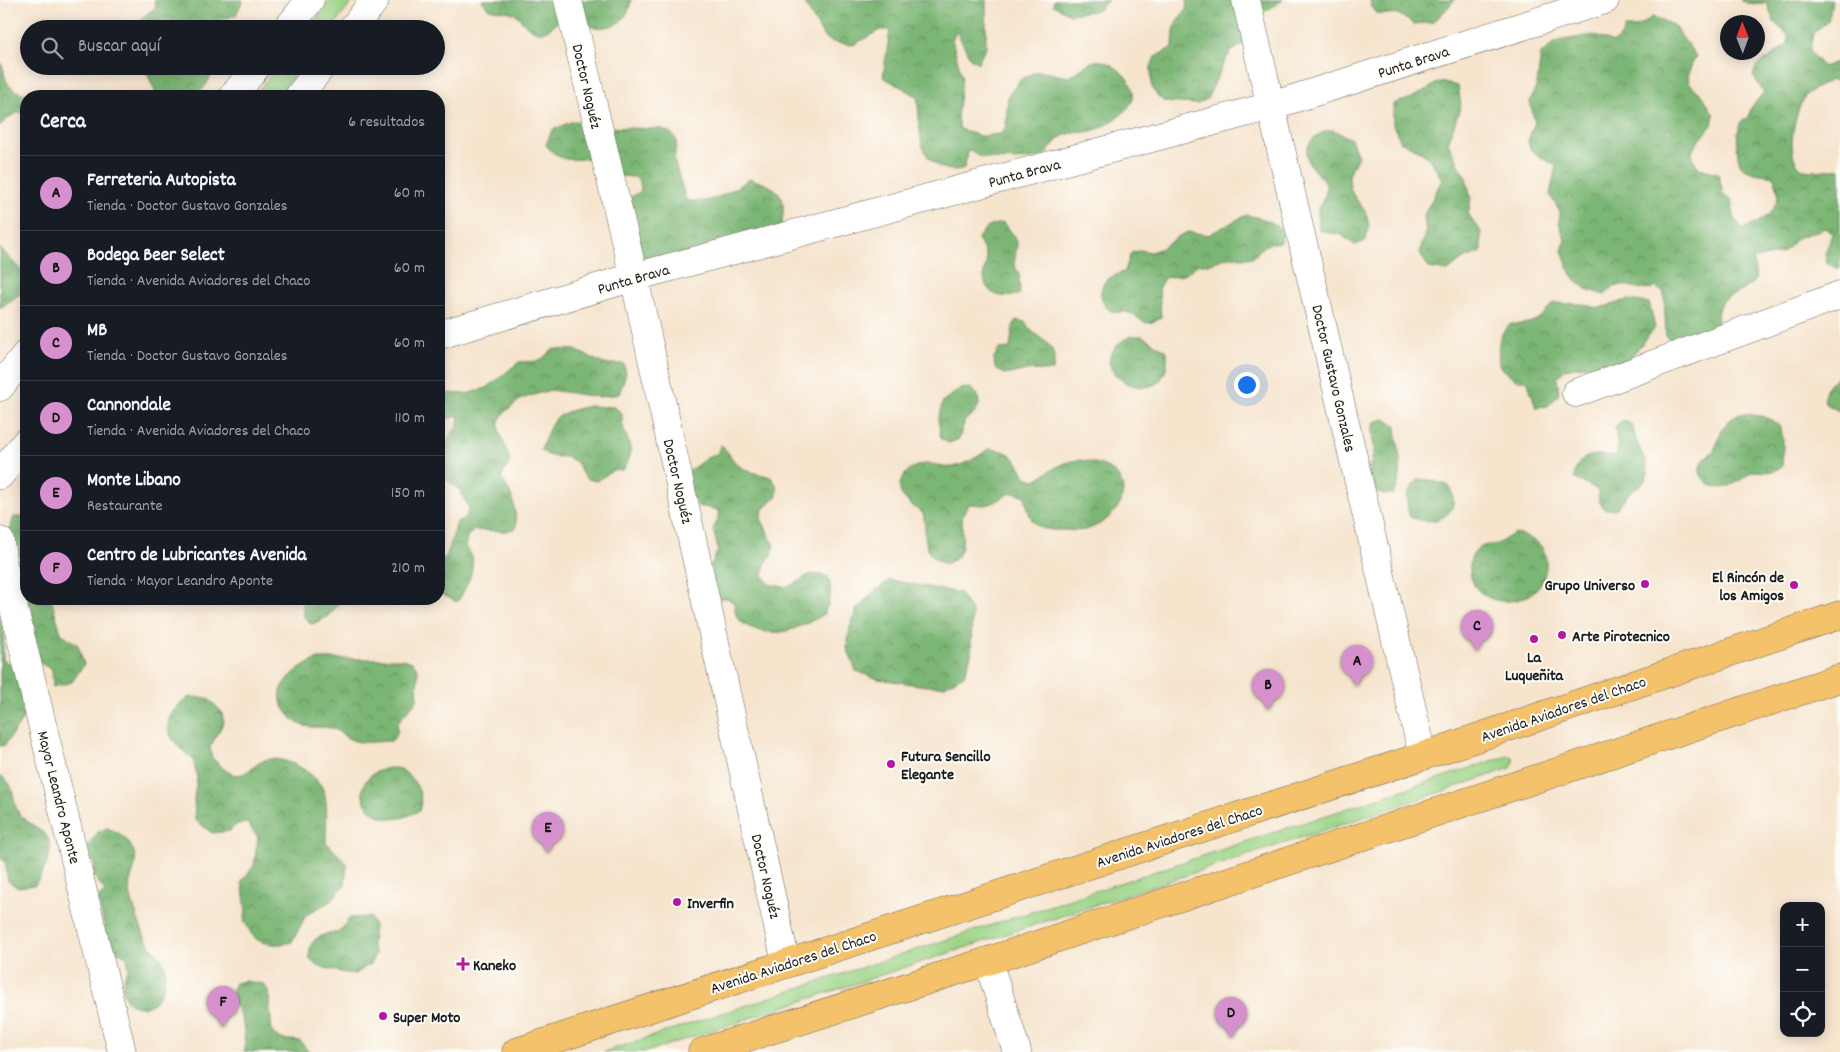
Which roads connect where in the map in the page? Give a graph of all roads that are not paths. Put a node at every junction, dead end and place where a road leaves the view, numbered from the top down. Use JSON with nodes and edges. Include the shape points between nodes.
{"nodes":[{"id":1,"x":310,"y":0,"type":"edge"},
{"id":2,"x":375,"y":0,"type":"edge"},
{"id":3,"x":568,"y":0,"type":"edge"},
{"id":4,"x":1246,"y":0,"type":"edge"},
{"id":5,"x":1606,"y":0,"type":"edge"},
{"id":6,"x":294,"y":20,"type":"edge"},
{"id":7,"x":359,"y":20,"type":"edge"},
{"id":8,"x":250,"y":75,"type":"edge"},
{"id":9,"x":315,"y":75,"type":"edge"},
{"id":10,"x":238,"y":90,"type":"edge"},
{"id":11,"x":304,"y":90,"type":"edge"},
{"id":12,"x":1271,"y":106,"type":"junction"},
{"id":13,"x":634,"y":277,"type":"junction"},
{"id":14,"x":1840,"y":294,"type":"edge"},
{"id":15,"x":445,"y":333,"type":"edge"},
{"id":16,"x":20,"y":362,"type":"edge"},
{"id":17,"x":0,"y":387,"type":"edge"},
{"id":18,"x":1576,"y":393,"type":"dead end"},
{"id":19,"x":20,"y":450,"type":"edge"},
{"id":20,"x":20,"y":471,"type":"edge"},
{"id":21,"x":0,"y":475,"type":"edge"},
{"id":22,"x":0,"y":480,"type":"edge"},
{"id":23,"x":0,"y":541,"type":"edge"},
{"id":24,"x":1840,"y":615,"type":"edge"},
{"id":25,"x":1840,"y":678,"type":"edge"},
{"id":26,"x":1423,"y":756,"type":"junction"},
{"id":27,"x":988,"y":961,"type":"junction"},
{"id":28,"x":786,"y":963,"type":"junction"},
{"id":29,"x":122,"y":1052,"type":"edge"},
{"id":30,"x":516,"y":1052,"type":"edge"},
{"id":31,"x":702,"y":1052,"type":"edge"},
{"id":32,"x":1017,"y":1052,"type":"edge"}],
"edges":[{"from":1,"to":6,"type":"street"},
{"from":2,"to":7,"type":"street"},
{"from":3,"to":13,"type":"street","name":"Doctor Noguéz"},
{"from":4,"to":12,"type":"street","name":"Doctor Gustavo Gonzales"},
{"from":5,"to":12,"type":"street","name":"Punta Brava"},
{"from":8,"to":10,"type":"street"},
{"from":9,"to":11,"type":"street"},
{"from":12,"to":13,"type":"street","name":"Punta Brava"},
{"from":12,"to":26,"type":"street","name":"Doctor Gustavo Gonzales"},
{"from":13,"to":15,"type":"street","name":"Punta Brava"},
{"from":13,"to":28,"type":"street","name":"Doctor Noguéz"},
{"from":14,"to":18,"type":"street"},
{"from":16,"to":17,"type":"street"},
{"from":19,"to":21,"type":"street"},
{"from":20,"to":22,"type":"street"},
{"from":23,"to":29,"type":"street","name":"Mayor Leandro Aponte","via":[[4,570]]},
{"from":24,"to":26,"type":"highway","name":"Avenida Aviadores del Chaco"},
{"from":25,"to":27,"type":"highway"},
{"from":26,"to":28,"type":"highway","name":"Avenida Aviadores del Chaco"},
{"from":27,"to":31,"type":"highway"},
{"from":27,"to":32,"type":"street"},
{"from":28,"to":30,"type":"highway","name":"Avenida Aviadores del Chaco"}]}
